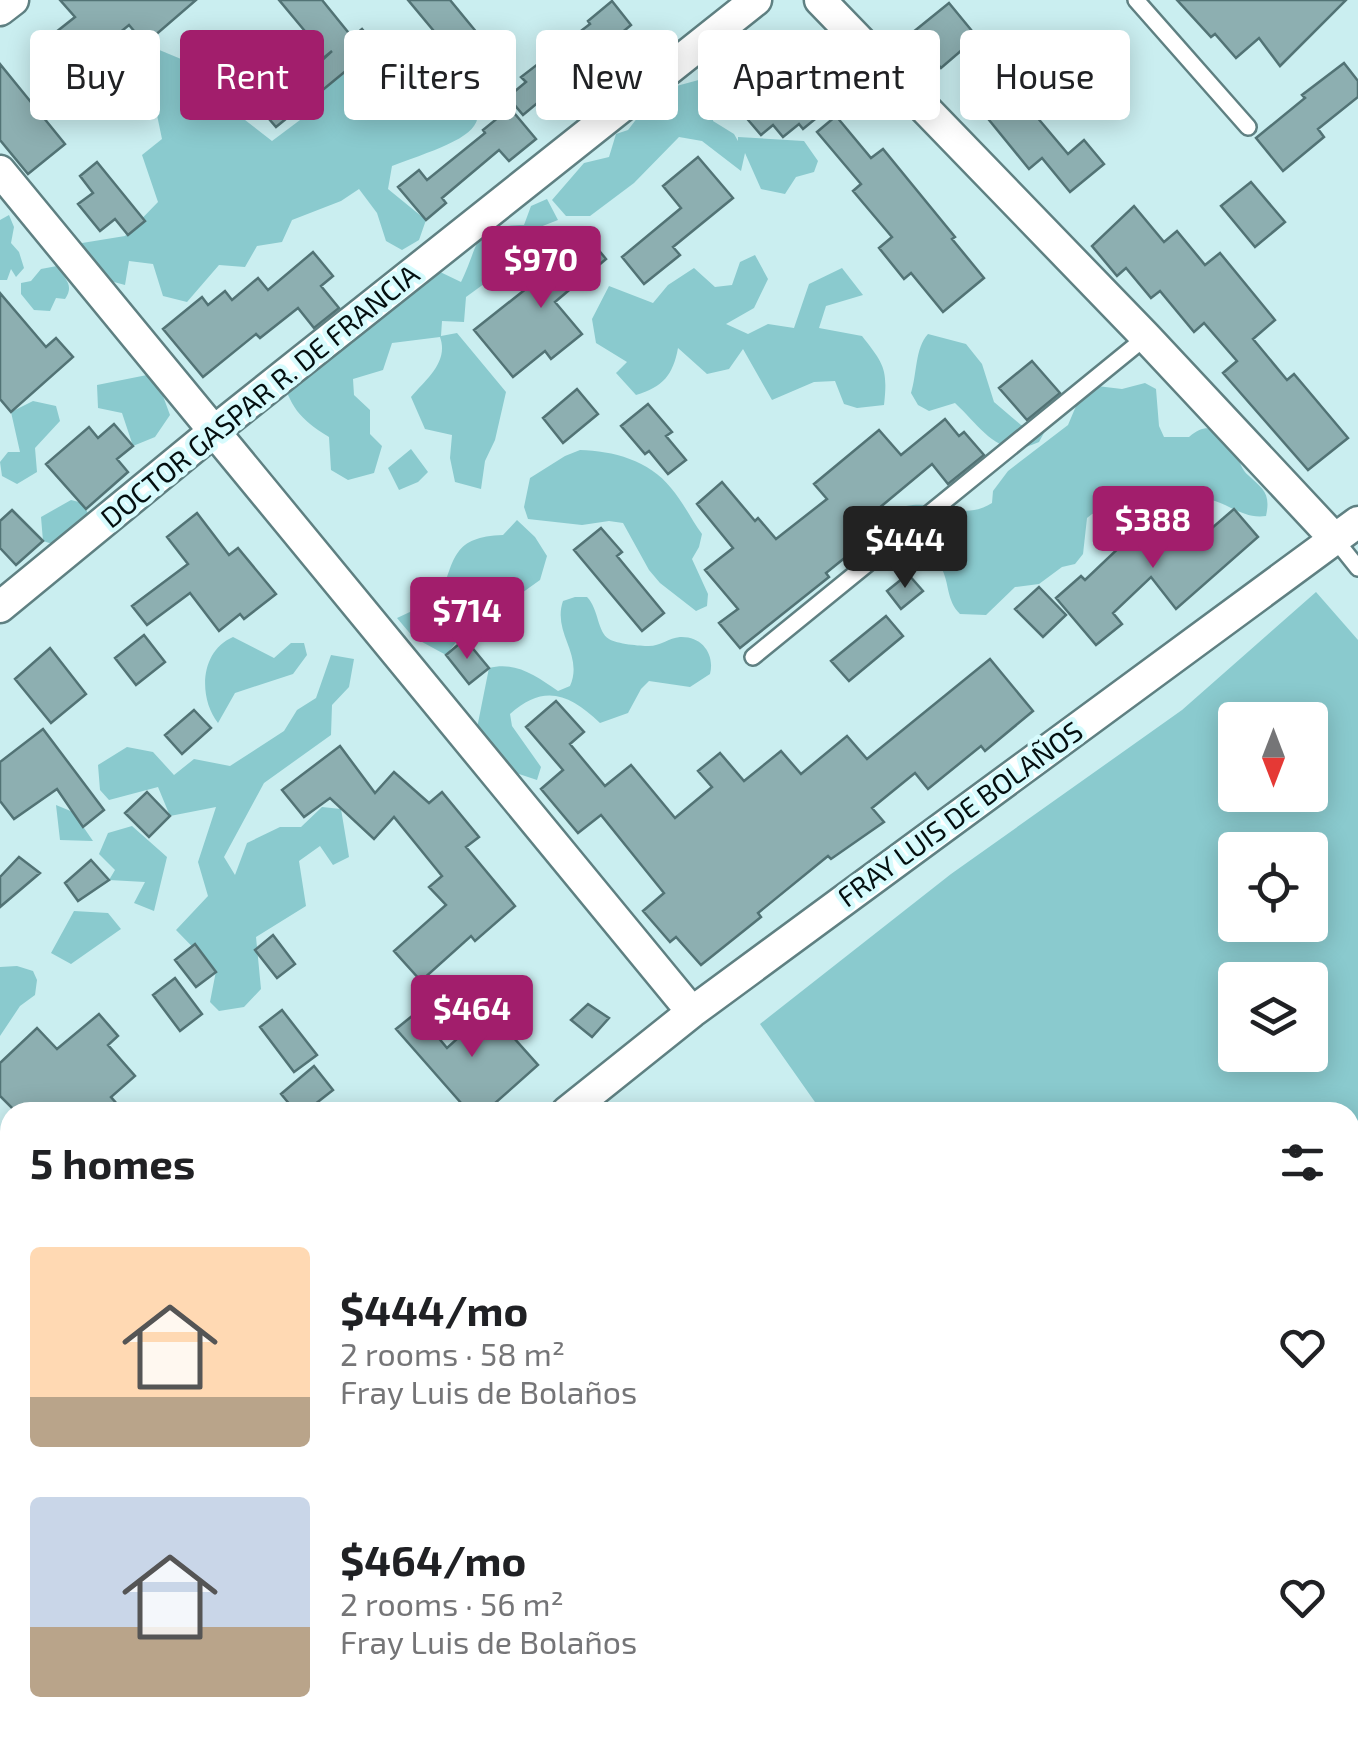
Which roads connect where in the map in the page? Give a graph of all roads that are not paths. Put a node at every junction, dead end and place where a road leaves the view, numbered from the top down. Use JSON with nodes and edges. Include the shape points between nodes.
{"nodes":[{"id":1,"x":13,"y":0,"type":"edge"},
{"id":2,"x":756,"y":0,"type":"edge"},
{"id":3,"x":820,"y":0,"type":"edge"},
{"id":4,"x":1136,"y":0,"type":"edge"},
{"id":5,"x":0,"y":10,"type":"edge"},
{"id":6,"x":1248,"y":127,"type":"dead end"},
{"id":7,"x":0,"y":171,"type":"edge"},
{"id":8,"x":1146,"y":338,"type":"junction"},
{"id":9,"x":214,"y":431,"type":"junction"},
{"id":10,"x":1346,"y":530,"type":"edge"},
{"id":11,"x":1358,"y":568,"type":"edge"},
{"id":12,"x":0,"y":608,"type":"edge"},
{"id":13,"x":753,"y":657,"type":"dead end"},
{"id":14,"x":692,"y":1012,"type":"junction"},
{"id":15,"x":579,"y":1102,"type":"edge"}],
"edges":[{"from":1,"to":5,"type":"street"},
{"from":2,"to":9,"type":"street","name":"DOCTOR GASPAR R. DE FRANCIA"},
{"from":3,"to":8,"type":"street"},
{"from":4,"to":6,"type":"lane"},
{"from":7,"to":9,"type":"street"},
{"from":8,"to":10,"type":"street"},
{"from":8,"to":13,"type":"lane"},
{"from":9,"to":12,"type":"street","name":"DOCTOR GASPAR R. DE FRANCIA"},
{"from":9,"to":14,"type":"street"},
{"from":10,"to":11,"type":"lane"},
{"from":10,"to":14,"type":"street","name":"FRAY LUIS DE BOLAÑOS"},
{"from":14,"to":15,"type":"street","name":"FRAY LUIS DE BOLAÑOS"}]}
